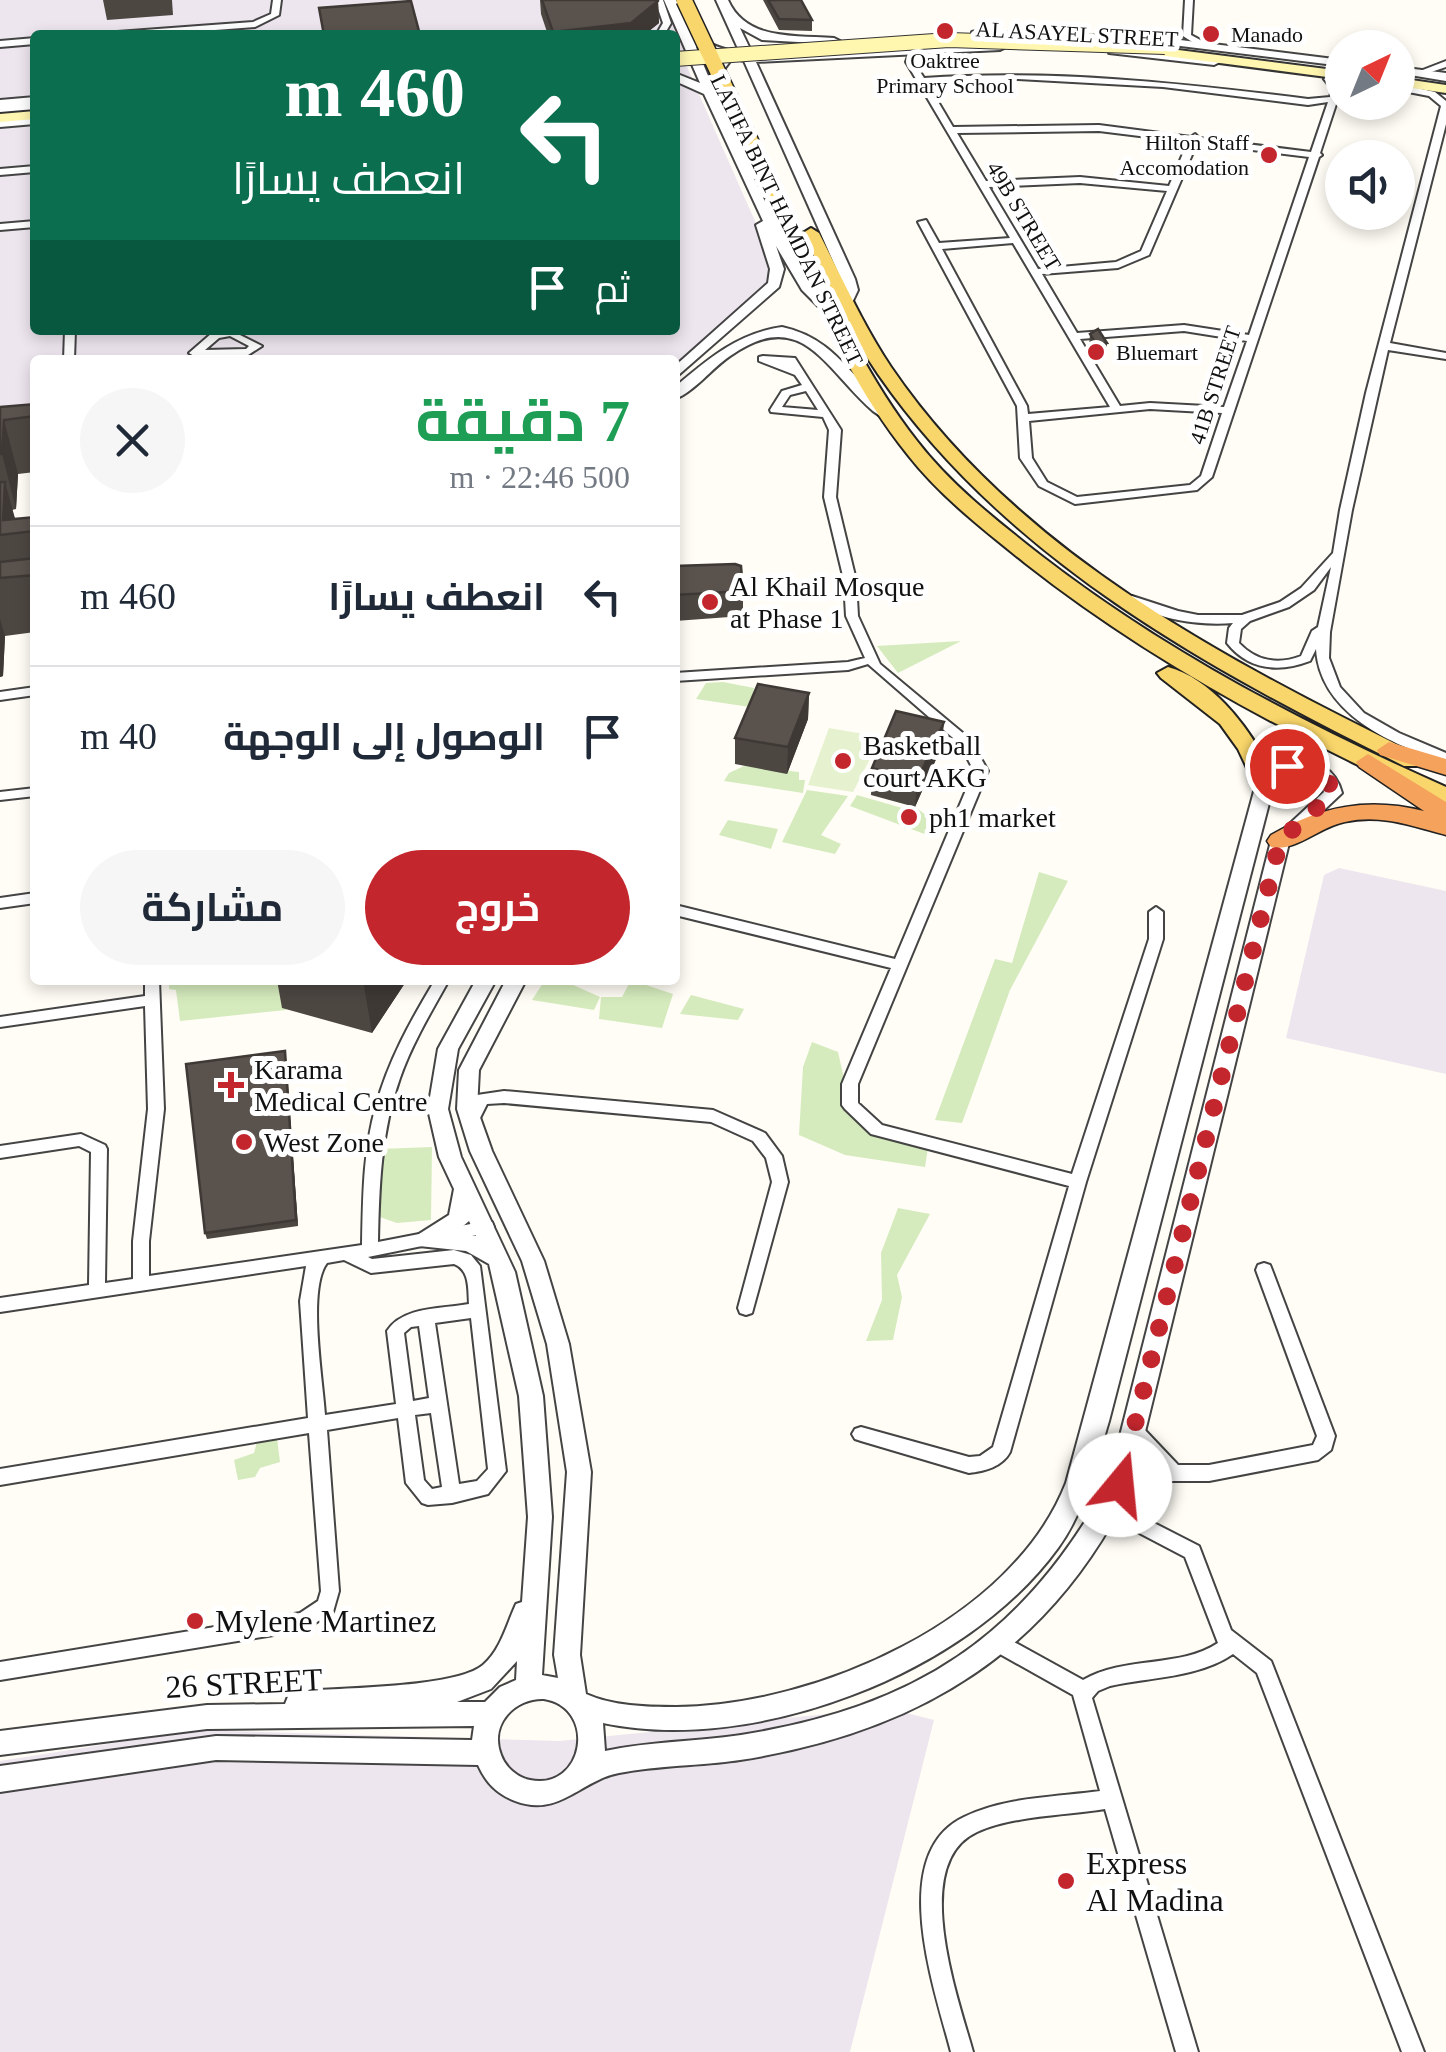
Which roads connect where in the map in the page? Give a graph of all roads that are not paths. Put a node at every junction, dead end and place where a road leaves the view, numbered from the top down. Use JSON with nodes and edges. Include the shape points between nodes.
{"nodes":[{"id":1,"x":277,"y":0,"type":"edge"},
{"id":2,"x":660,"y":0,"type":"edge"},
{"id":3,"x":670,"y":0,"type":"edge"},
{"id":4,"x":684,"y":0,"type":"edge"},
{"id":5,"x":699,"y":0,"type":"edge"},
{"id":6,"x":722,"y":0,"type":"edge"},
{"id":7,"x":1189,"y":0,"type":"edge"},
{"id":8,"x":732,"y":18,"type":"junction"},
{"id":9,"x":680,"y":24,"type":"junction"},
{"id":10,"x":1186,"y":29,"type":"junction"},
{"id":11,"x":183,"y":30,"type":"edge"},
{"id":12,"x":663,"y":30,"type":"edge"},
{"id":13,"x":678,"y":30,"type":"edge"},
{"id":14,"x":736,"y":32,"type":"junction"},
{"id":15,"x":30,"y":41,"type":"edge"},
{"id":16,"x":834,"y":41,"type":"junction"},
{"id":17,"x":0,"y":44,"type":"edge"},
{"id":18,"x":1164,"y":46,"type":"junction"},
{"id":19,"x":1209,"y":49,"type":"junction"},
{"id":20,"x":923,"y":50,"type":"junction"},
{"id":21,"x":748,"y":55,"type":"junction"},
{"id":22,"x":724,"y":58,"type":"junction"},
{"id":23,"x":810,"y":59,"type":"junction"},
{"id":24,"x":696,"y":60,"type":"junction"},
{"id":25,"x":1325,"y":61,"type":"edge"},
{"id":26,"x":680,"y":62,"type":"edge"},
{"id":27,"x":680,"y":62,"type":"edge"},
{"id":28,"x":1446,"y":64,"type":"edge"},
{"id":29,"x":1418,"y":73,"type":"junction"},
{"id":30,"x":1415,"y":74,"type":"edge"},
{"id":31,"x":680,"y":79,"type":"edge"},
{"id":32,"x":1325,"y":79,"type":"edge"},
{"id":33,"x":1325,"y":79,"type":"edge"},
{"id":34,"x":1325,"y":79,"type":"edge"},
{"id":35,"x":1415,"y":80,"type":"edge"},
{"id":36,"x":921,"y":81,"type":"junction"},
{"id":37,"x":1446,"y":83,"type":"edge"},
{"id":38,"x":762,"y":86,"type":"junction"},
{"id":39,"x":1415,"y":86,"type":"edge"},
{"id":40,"x":1325,"y":91,"type":"edge"},
{"id":41,"x":712,"y":94,"type":"junction"},
{"id":42,"x":1446,"y":104,"type":"edge"},
{"id":43,"x":30,"y":111,"type":"edge"},
{"id":44,"x":2,"y":116,"type":"edge"},
{"id":45,"x":1327,"y":120,"type":"edge"},
{"id":46,"x":949,"y":130,"type":"junction"},
{"id":47,"x":1195,"y":137,"type":"junction"},
{"id":48,"x":1317,"y":155,"type":"junction"},
{"id":49,"x":30,"y":169,"type":"edge"},
{"id":50,"x":0,"y":172,"type":"edge"},
{"id":51,"x":982,"y":184,"type":"junction"},
{"id":52,"x":1172,"y":190,"type":"junction"},
{"id":53,"x":777,"y":199,"type":"junction"},
{"id":54,"x":923,"y":222,"type":"dead end"},
{"id":55,"x":30,"y":224,"type":"edge"},
{"id":56,"x":0,"y":227,"type":"edge"},
{"id":57,"x":1016,"y":240,"type":"junction"},
{"id":58,"x":936,"y":246,"type":"junction"},
{"id":59,"x":1035,"y":272,"type":"junction"},
{"id":60,"x":846,"y":302,"type":"junction"},
{"id":61,"x":760,"y":334,"type":"junction"},
{"id":62,"x":218,"y":335,"type":"edge"},
{"id":63,"x":234,"y":335,"type":"edge"},
{"id":64,"x":1073,"y":336,"type":"junction"},
{"id":65,"x":1251,"y":338,"type":"junction"},
{"id":66,"x":1386,"y":346,"type":"junction"},
{"id":67,"x":697,"y":354,"type":"junction"},
{"id":68,"x":1446,"y":356,"type":"edge"},
{"id":69,"x":680,"y":362,"type":"edge"},
{"id":70,"x":680,"y":373,"type":"edge"},
{"id":71,"x":800,"y":373,"type":"dead end"},
{"id":72,"x":680,"y":375,"type":"edge"},
{"id":73,"x":808,"y":388,"type":"junction"},
{"id":74,"x":680,"y":391,"type":"edge"},
{"id":75,"x":1116,"y":409,"type":"junction"},
{"id":76,"x":1227,"y":410,"type":"junction"},
{"id":77,"x":826,"y":414,"type":"junction"},
{"id":78,"x":888,"y":416,"type":"junction"},
{"id":79,"x":1024,"y":418,"type":"junction"},
{"id":80,"x":1336,"y":556,"type":"junction"},
{"id":81,"x":1108,"y":602,"type":"junction"},
{"id":82,"x":1249,"y":617,"type":"junction"},
{"id":83,"x":1323,"y":624,"type":"junction"},
{"id":84,"x":870,"y":660,"type":"junction"},
{"id":85,"x":680,"y":677,"type":"edge"},
{"id":86,"x":30,"y":693,"type":"edge"},
{"id":87,"x":0,"y":696,"type":"edge"},
{"id":88,"x":1378,"y":756,"type":"junction"},
{"id":89,"x":1446,"y":758,"type":"edge"},
{"id":90,"x":1446,"y":767,"type":"edge"},
{"id":91,"x":1446,"y":778,"type":"edge"},
{"id":92,"x":1264,"y":784,"type":"junction"},
{"id":93,"x":30,"y":793,"type":"edge"},
{"id":94,"x":0,"y":796,"type":"edge"},
{"id":95,"x":1446,"y":796,"type":"edge"},
{"id":96,"x":1446,"y":814,"type":"edge"},
{"id":97,"x":1446,"y":827,"type":"edge"},
{"id":98,"x":1280,"y":841,"type":"junction"},
{"id":99,"x":30,"y":899,"type":"edge"},
{"id":100,"x":0,"y":903,"type":"edge"},
{"id":101,"x":680,"y":911,"type":"edge"},
{"id":102,"x":1156,"y":912,"type":"dead end"},
{"id":103,"x":900,"y":965,"type":"junction"},
{"id":104,"x":152,"y":985,"type":"edge"},
{"id":105,"x":439,"y":985,"type":"edge"},
{"id":106,"x":483,"y":985,"type":"edge"},
{"id":107,"x":513,"y":985,"type":"edge"},
{"id":108,"x":153,"y":1000,"type":"junction"},
{"id":109,"x":0,"y":1022,"type":"edge"},
{"id":110,"x":469,"y":1070,"type":"junction"},
{"id":111,"x":504,"y":1097,"type":"junction"},
{"id":112,"x":470,"y":1124,"type":"junction"},
{"id":113,"x":0,"y":1152,"type":"edge"},
{"id":114,"x":1078,"y":1182,"type":"junction"},
{"id":115,"x":465,"y":1187,"type":"junction"},
{"id":116,"x":486,"y":1227,"type":"junction"},
{"id":117,"x":427,"y":1240,"type":"junction"},
{"id":118,"x":524,"y":1241,"type":"junction"},
{"id":119,"x":370,"y":1250,"type":"junction"},
{"id":120,"x":346,"y":1254,"type":"junction"},
{"id":121,"x":322,"y":1258,"type":"junction"},
{"id":122,"x":499,"y":1259,"type":"junction"},
{"id":123,"x":1264,"y":1270,"type":"dead end"},
{"id":124,"x":141,"y":1284,"type":"junction"},
{"id":125,"x":97,"y":1291,"type":"junction"},
{"id":126,"x":0,"y":1305,"type":"edge"},
{"id":127,"x":746,"y":1308,"type":"dead end"},
{"id":128,"x":476,"y":1310,"type":"junction"},
{"id":129,"x":426,"y":1318,"type":"junction"},
{"id":130,"x":439,"y":1404,"type":"junction"},
{"id":131,"x":406,"y":1410,"type":"junction"},
{"id":132,"x":318,"y":1427,"type":"junction"},
{"id":133,"x":1136,"y":1432,"type":"junction"},
{"id":134,"x":861,"y":1434,"type":"dead end"},
{"id":135,"x":1172,"y":1471,"type":"junction"},
{"id":136,"x":1123,"y":1473,"type":"junction"},
{"id":137,"x":0,"y":1476,"type":"edge"},
{"id":138,"x":452,"y":1495,"type":"junction"},
{"id":139,"x":1109,"y":1508,"type":"junction"},
{"id":140,"x":534,"y":1586,"type":"junction"},
{"id":141,"x":998,"y":1643,"type":"junction"},
{"id":142,"x":1232,"y":1643,"type":"junction"},
{"id":143,"x":0,"y":1671,"type":"edge"},
{"id":144,"x":528,"y":1689,"type":"junction"},
{"id":145,"x":1084,"y":1691,"type":"junction"},
{"id":146,"x":579,"y":1703,"type":"junction"},
{"id":147,"x":492,"y":1714,"type":"junction"},
{"id":148,"x":248,"y":1715,"type":"junction"},
{"id":149,"x":0,"y":1743,"type":"edge"},
{"id":150,"x":484,"y":1753,"type":"junction"},
{"id":151,"x":583,"y":1770,"type":"junction"},
{"id":152,"x":0,"y":1780,"type":"edge"},
{"id":153,"x":1111,"y":1799,"type":"junction"},
{"id":154,"x":962,"y":2052,"type":"edge"},
{"id":155,"x":1187,"y":2052,"type":"edge"},
{"id":156,"x":1413,"y":2052,"type":"edge"}],
"edges":[{"from":1,"to":11,"type":"street","via":[[277,12],[249,25]]},
{"from":2,"to":12,"type":"street"},
{"from":3,"to":9,"type":"street"},
{"from":4,"to":53,"type":"main road","name":"LATIFA BINT HAMDAN STREET","bridge":true},
{"from":5,"to":53,"type":"main road","name":"LATIFA BINT HAMDAN STREET"},
{"from":6,"to":8,"type":"street","name":"LATIFA BINT HAMDAN STREET"},
{"from":7,"to":10,"type":"street"},
{"from":8,"to":14,"type":"street","name":"LATIFA BINT HAMDAN STREET"},
{"from":8,"to":16,"type":"street","via":[[762,36]]},
{"from":9,"to":13,"type":"street"},
{"from":9,"to":22,"type":"street","via":[[698,45]]},
{"from":9,"to":24,"type":"street"},
{"from":10,"to":18,"type":"street"},
{"from":10,"to":19,"type":"street","via":[[1188,38]]},
{"from":14,"to":21,"type":"street","name":"LATIFA BINT HAMDAN STREET"},
{"from":14,"to":22,"type":"street"},
{"from":15,"to":17,"type":"street"},
{"from":16,"to":18,"type":"street","name":"AL ASAYEL STREET","via":[[977,34]]},
{"from":16,"to":21,"type":"street"},
{"from":18,"to":19,"type":"main road"},
{"from":18,"to":27,"type":"main road","bridge":true,"via":[[955,44]]},
{"from":18,"to":32,"type":"main road"},
{"from":19,"to":25,"type":"main road"},
{"from":19,"to":33,"type":"main road"},
{"from":20,"to":23,"type":"street","name":"AL ASAYEL STREET"},
{"from":20,"to":34,"type":"street","name":"AL ASAYEL STREET","via":[[1111,51]]},
{"from":20,"to":36,"type":"street","via":[[909,59]]},
{"from":21,"to":22,"type":"street"},
{"from":21,"to":23,"type":"street","name":"AL ASAYEL STREET"},
{"from":21,"to":38,"type":"street","name":"LATIFA BINT HAMDAN STREET"},
{"from":22,"to":24,"type":"street"},
{"from":22,"to":38,"type":"street"},
{"from":22,"to":41,"type":"street"},
{"from":23,"to":38,"type":"street","via":[[774,69]]},
{"from":24,"to":26,"type":"street"},
{"from":24,"to":41,"type":"street"},
{"from":28,"to":29,"type":"street"},
{"from":29,"to":30,"type":"street"},
{"from":29,"to":37,"type":"street"},
{"from":31,"to":41,"type":"street"},
{"from":35,"to":37,"type":"main road"},
{"from":36,"to":40,"type":"street","via":[[1099,76],[1308,102]]},
{"from":36,"to":46,"type":"street","name":"49B STREET"},
{"from":38,"to":60,"type":"street","name":"LATIFA BINT HAMDAN STREET","via":[[848,279]]},
{"from":39,"to":42,"type":"street"},
{"from":41,"to":53,"type":"street"},
{"from":42,"to":66,"type":"street"},
{"from":43,"to":44,"type":"main road"},
{"from":45,"to":48,"type":"street","name":"41B STREET"},
{"from":46,"to":47,"type":"street","via":[[1070,126]]},
{"from":46,"to":51,"type":"street","name":"49B STREET"},
{"from":47,"to":48,"type":"street"},
{"from":47,"to":52,"type":"street"},
{"from":48,"to":65,"type":"street","name":"41B STREET"},
{"from":49,"to":50,"type":"street"},
{"from":51,"to":52,"type":"street","via":[[1080,180]]},
{"from":51,"to":57,"type":"street","name":"49B STREET"},
{"from":52,"to":59,"type":"street","via":[[1138,258]]},
{"from":53,"to":60,"type":"main road","name":"LATIFA BINT HAMDAN STREET"},
{"from":53,"to":67,"type":"street","via":[[762,222],[777,269],[774,284]]},
{"from":53,"to":78,"type":"main road","name":"LATIFA BINT HAMDAN STREET","via":[[823,302]]},
{"from":54,"to":58,"type":"street"},
{"from":55,"to":56,"type":"street"},
{"from":57,"to":58,"type":"street"},
{"from":57,"to":59,"type":"street","name":"49B STREET"},
{"from":58,"to":79,"type":"street"},
{"from":59,"to":64,"type":"street","name":"49B STREET"},
{"from":60,"to":81,"type":"main road","name":"LATIFA BINT HAMDAN STREET","via":[[886,374],[956,460]]},
{"from":61,"to":72,"type":"street","via":[[732,339]]},
{"from":61,"to":74,"type":"street","via":[[736,343]]},
{"from":61,"to":78,"type":"street","via":[[792,334],[815,344]]},
{"from":62,"to":63,"type":"street","via":[[194,354],[257,346]]},
{"from":64,"to":65,"type":"street","via":[[1184,328]]},
{"from":64,"to":75,"type":"street","name":"49B STREET"},
{"from":65,"to":76,"type":"street","name":"41B STREET"},
{"from":66,"to":68,"type":"street"},
{"from":66,"to":80,"type":"street"},
{"from":67,"to":69,"type":"street"},
{"from":67,"to":70,"type":"street"},
{"from":71,"to":73,"type":"street"},
{"from":73,"to":77,"type":"street"},
{"from":73,"to":77,"type":"street","via":[[786,393],[774,408]]},
{"from":75,"to":76,"type":"street"},
{"from":75,"to":79,"type":"street"},
{"from":76,"to":79,"type":"street","name":"41B STREET","via":[[1200,486],[1089,501],[1061,498],[1038,478],[1026,458]]},
{"from":77,"to":84,"type":"street","via":[[836,434],[830,496],[852,616]]},
{"from":78,"to":81,"type":"main road","name":"LATIFA BINT HAMDAN STREET","via":[[974,512]]},
{"from":80,"to":82,"type":"street","via":[[1299,596]]},
{"from":80,"to":83,"type":"street"},
{"from":81,"to":82,"type":"street","via":[[1185,620]]},
{"from":81,"to":88,"type":"main road","name":"LATIFA BINT HAMDAN STREET"},
{"from":81,"to":92,"type":"main road","via":[[1119,640],[1237,726]]},
{"from":82,"to":83,"type":"street","via":[[1232,635],[1238,650],[1278,665],[1311,654]]},
{"from":83,"to":89,"type":"street","via":[[1325,666],[1341,696],[1378,726]]},
{"from":84,"to":85,"type":"street"},
{"from":84,"to":103,"type":"street","via":[[965,742],[982,772]]},
{"from":86,"to":87,"type":"street"},
{"from":88,"to":90,"type":"highway"},
{"from":88,"to":91,"type":"main road","name":"LATIFA BINT HAMDAN STREET"},
{"from":88,"to":95,"type":"main road","name":"LATIFA BINT HAMDAN STREET"},
{"from":88,"to":96,"type":"highway"},
{"from":92,"to":98,"type":"street","via":[[1275,769],[1287,766],[1314,769],[1332,784],[1328,800]]},
{"from":92,"to":146,"type":"street","via":[[1097,1421],[1048,1543],[996,1597],[936,1642],[843,1687],[732,1713],[662,1720],[610,1716]]},
{"from":93,"to":94,"type":"street"},
{"from":97,"to":98,"type":"highway","via":[[1399,811],[1350,810],[1315,820]]},
{"from":98,"to":133,"type":"street"},
{"from":99,"to":100,"type":"street"},
{"from":101,"to":103,"type":"street"},
{"from":102,"to":114,"type":"street","via":[[1156,939]]},
{"from":103,"to":114,"type":"street","via":[[850,1084],[856,1115],[877,1130]]},
{"from":104,"to":108,"type":"street"},
{"from":105,"to":119,"type":"street","via":[[404,1042],[381,1100],[370,1157]]},
{"from":106,"to":115,"type":"street","via":[[454,1036],[438,1094],[444,1141]]},
{"from":107,"to":110,"type":"street"},
{"from":108,"to":109,"type":"street"},
{"from":108,"to":124,"type":"street","via":[[155,1127]]},
{"from":110,"to":111,"type":"street","via":[[478,1085]]},
{"from":110,"to":112,"type":"street"},
{"from":111,"to":112,"type":"street","via":[[478,1102]]},
{"from":111,"to":127,"type":"street","via":[[712,1116],[759,1137],[774,1156],[780,1182]]},
{"from":112,"to":118,"type":"street"},
{"from":113,"to":125,"type":"street","via":[[81,1140],[99,1148]]},
{"from":114,"to":134,"type":"street","via":[[1002,1452],[969,1464]]},
{"from":115,"to":116,"type":"street"},
{"from":115,"to":117,"type":"street","via":[[459,1219]]},
{"from":116,"to":117,"type":"street"},
{"from":116,"to":118,"type":"street"},
{"from":116,"to":122,"type":"street"},
{"from":117,"to":119,"type":"street"},
{"from":117,"to":122,"type":"street","via":[[470,1243]]},
{"from":118,"to":146,"type":"street","via":[[552,1317],[578,1472],[566,1656]]},
{"from":119,"to":120,"type":"street"},
{"from":120,"to":121,"type":"street"},
{"from":120,"to":128,"type":"street","via":[[371,1266],[465,1260],[474,1271]]},
{"from":121,"to":124,"type":"street"},
{"from":121,"to":132,"type":"street","via":[[308,1290]]},
{"from":122,"to":140,"type":"street","via":[[536,1425],[540,1517]]},
{"from":123,"to":135,"type":"street","via":[[1325,1446],[1209,1473]]},
{"from":124,"to":125,"type":"street"},
{"from":125,"to":126,"type":"street"},
{"from":128,"to":129,"type":"street"},
{"from":128,"to":138,"type":"street","via":[[498,1465],[487,1485]]},
{"from":129,"to":130,"type":"street"},
{"from":129,"to":131,"type":"street","via":[[401,1323],[395,1332]]},
{"from":130,"to":131,"type":"street"},
{"from":130,"to":138,"type":"street"},
{"from":131,"to":132,"type":"street"},
{"from":131,"to":138,"type":"street","via":[[418,1489],[436,1498]]},
{"from":132,"to":137,"type":"street"},
{"from":132,"to":143,"type":"street","via":[[330,1590],[320,1612],[304,1621]]},
{"from":133,"to":135,"type":"street"},
{"from":133,"to":136,"type":"street"},
{"from":135,"to":136,"type":"street"},
{"from":136,"to":139,"type":"street"},
{"from":139,"to":141,"type":"street","via":[[1060,1586]]},
{"from":139,"to":142,"type":"street","via":[[1192,1552],[1221,1631]]},
{"from":140,"to":144,"type":"street"},
{"from":140,"to":148,"type":"street","via":[[511,1652],[477,1684],[304,1702]]},
{"from":141,"to":145,"type":"street"},
{"from":141,"to":151,"type":"street","via":[[912,1699],[862,1720],[782,1741],[630,1757]]},
{"from":142,"to":145,"type":"street","via":[[1208,1661],[1097,1680]]},
{"from":142,"to":156,"type":"street","via":[[1264,1667]]},
{"from":144,"to":146,"type":"street","via":[[546,1688]]},
{"from":144,"to":147,"type":"street"},
{"from":145,"to":153,"type":"street"},
{"from":146,"to":151,"type":"street","via":[[594,1732]]},
{"from":147,"to":148,"type":"street","name":"26 STREET"},
{"from":147,"to":150,"type":"street"},
{"from":148,"to":149,"type":"street","name":"26 STREET"},
{"from":150,"to":151,"type":"street","via":[[502,1781],[517,1790],[553,1790]]},
{"from":150,"to":152,"type":"street","via":[[216,1748]]},
{"from":153,"to":154,"type":"street","via":[[977,1822],[942,1849],[930,1886],[931,1912]]},
{"from":153,"to":155,"type":"street"}]}
